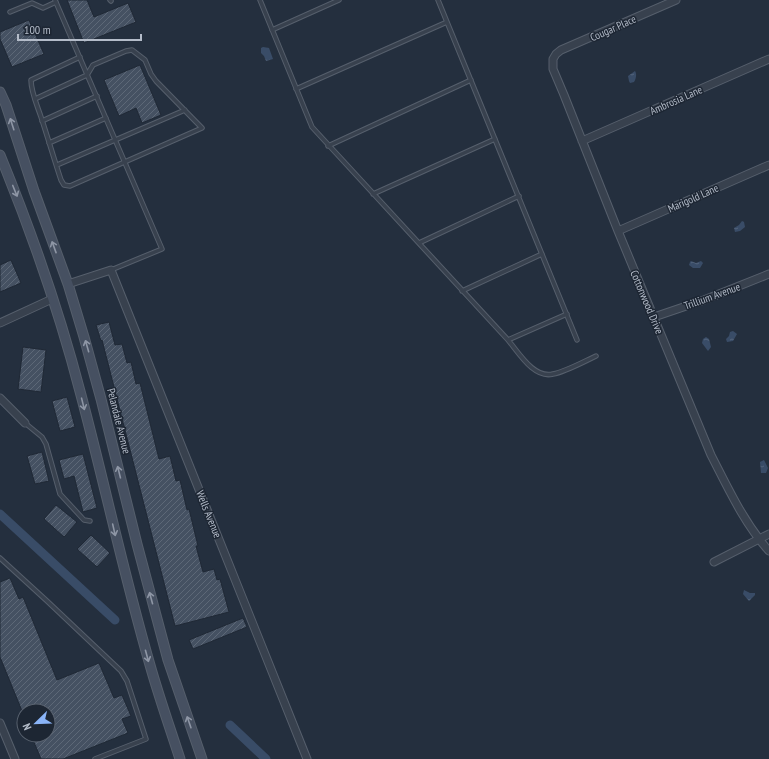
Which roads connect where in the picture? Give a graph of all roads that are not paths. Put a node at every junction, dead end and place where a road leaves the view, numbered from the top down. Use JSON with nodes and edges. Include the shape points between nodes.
{"nodes":[{"id":1,"x":260,"y":0,"type":"edge"},
{"id":2,"x":339,"y":0,"type":"edge"},
{"id":3,"x":438,"y":0,"type":"edge"},
{"id":4,"x":676,"y":0,"type":"edge"},
{"id":5,"x":55,"y":1,"type":"edge"},
{"id":6,"x":10,"y":12,"type":"dead end"},
{"id":7,"x":447,"y":22,"type":"junction"},
{"id":8,"x":272,"y":30,"type":"junction"},
{"id":9,"x":80,"y":57,"type":"junction"},
{"id":10,"x":553,"y":59,"type":"joint"},
{"id":11,"x":769,"y":59,"type":"edge"},
{"id":12,"x":88,"y":75,"type":"junction"},
{"id":13,"x":471,"y":80,"type":"junction"},
{"id":14,"x":296,"y":89,"type":"junction"},
{"id":15,"x":0,"y":92,"type":"edge"},
{"id":16,"x":97,"y":96,"type":"junction"},
{"id":17,"x":35,"y":99,"type":"junction"},
{"id":18,"x":185,"y":110,"type":"junction"},
{"id":19,"x":106,"y":118,"type":"junction"},
{"id":20,"x":42,"y":121,"type":"junction"},
{"id":21,"x":115,"y":139,"type":"junction"},
{"id":22,"x":495,"y":139,"type":"junction"},
{"id":23,"x":582,"y":141,"type":"junction"},
{"id":24,"x":49,"y":143,"type":"junction"},
{"id":25,"x":328,"y":146,"type":"junction"},
{"id":26,"x":0,"y":155,"type":"edge"},
{"id":27,"x":124,"y":162,"type":"junction"},
{"id":28,"x":56,"y":165,"type":"junction"},
{"id":29,"x":769,"y":165,"type":"edge"},
{"id":30,"x":373,"y":194,"type":"junction"},
{"id":31,"x":519,"y":196,"type":"junction"},
{"id":32,"x":618,"y":231,"type":"junction"},
{"id":33,"x":419,"y":243,"type":"junction"},
{"id":34,"x":542,"y":254,"type":"junction"},
{"id":35,"x":111,"y":270,"type":"junction"},
{"id":36,"x":769,"y":274,"type":"edge"},
{"id":37,"x":68,"y":284,"type":"junction"},
{"id":38,"x":462,"y":290,"type":"junction"},
{"id":39,"x":52,"y":299,"type":"junction"},
{"id":40,"x":567,"y":314,"type":"junction"},
{"id":41,"x":654,"y":317,"type":"junction"},
{"id":42,"x":0,"y":323,"type":"edge"},
{"id":43,"x":508,"y":340,"type":"junction"},
{"id":44,"x":577,"y":340,"type":"dead end"},
{"id":45,"x":596,"y":356,"type":"dead end"},
{"id":46,"x":0,"y":398,"type":"edge"},
{"id":47,"x":25,"y":423,"type":"joint"},
{"id":48,"x":90,"y":521,"type":"dead end"},
{"id":49,"x":769,"y":534,"type":"edge"},
{"id":50,"x":758,"y":539,"type":"junction"},
{"id":51,"x":769,"y":551,"type":"edge"},
{"id":52,"x":0,"y":558,"type":"edge"},
{"id":53,"x":714,"y":562,"type":"dead end"},
{"id":54,"x":0,"y":723,"type":"edge"},
{"id":55,"x":15,"y":759,"type":"edge"},
{"id":56,"x":95,"y":759,"type":"edge"},
{"id":57,"x":180,"y":759,"type":"edge"},
{"id":58,"x":202,"y":759,"type":"edge"},
{"id":59,"x":307,"y":759,"type":"edge"}],
"edges":[{"from":1,"to":8,"type":"lane"},
{"from":2,"to":8,"type":"lane"},
{"from":3,"to":7,"type":"lane"},
{"from":4,"to":10,"type":"street","name":"Cougar Place","via":[[561,50]]},
{"from":5,"to":6,"type":"lane","via":[[43,8],[32,3]]},
{"from":5,"to":9,"type":"lane"},
{"from":7,"to":13,"type":"lane"},
{"from":7,"to":14,"type":"lane"},
{"from":8,"to":14,"type":"lane"},
{"from":9,"to":12,"type":"lane"},
{"from":9,"to":17,"type":"lane","via":[[31,80]]},
{"from":10,"to":23,"type":"street","name":"Cottonwood Drive","via":[[553,69]]},
{"from":11,"to":23,"type":"street","name":"Ambrosia Lane"},
{"from":12,"to":16,"type":"lane"},
{"from":12,"to":17,"type":"lane"},
{"from":12,"to":18,"type":"lane","via":[[93,65],[132,50],[145,60],[156,81]]},
{"from":13,"to":22,"type":"lane"},
{"from":13,"to":25,"type":"lane"},
{"from":14,"to":25,"type":"lane","via":[[312,127]]},
{"from":37,"to":15,"type":"main road","name":"Pelandale Avenue","one_way":true},
{"from":16,"to":19,"type":"lane"},
{"from":16,"to":20,"type":"lane"},
{"from":17,"to":20,"type":"lane"},
{"from":18,"to":21,"type":"lane"},
{"from":18,"to":27,"type":"lane","via":[[202,128]]},
{"from":19,"to":21,"type":"lane"},
{"from":19,"to":24,"type":"lane"},
{"from":20,"to":24,"type":"lane"},
{"from":21,"to":27,"type":"lane"},
{"from":21,"to":28,"type":"lane"},
{"from":22,"to":30,"type":"lane"},
{"from":22,"to":31,"type":"lane"},
{"from":23,"to":32,"type":"street","name":"Cottonwood Drive"},
{"from":24,"to":28,"type":"lane"},
{"from":25,"to":30,"type":"lane"},
{"from":26,"to":39,"type":"main road","one_way":true},
{"from":27,"to":28,"type":"lane","via":[[70,186],[64,185]]},
{"from":27,"to":35,"type":"lane","via":[[162,249]]},
{"from":29,"to":32,"type":"street","name":"Marigold Lane"},
{"from":30,"to":33,"type":"lane"},
{"from":31,"to":33,"type":"lane"},
{"from":31,"to":34,"type":"lane"},
{"from":32,"to":41,"type":"street","name":"Cottonwood Drive"},
{"from":33,"to":38,"type":"lane"},
{"from":34,"to":38,"type":"lane"},
{"from":34,"to":40,"type":"lane"},
{"from":35,"to":37,"type":"street"},
{"from":35,"to":59,"type":"street","name":"Wells Avenue"},
{"from":36,"to":41,"type":"street","name":"Trillium Avenue"},
{"from":58,"to":37,"type":"main road","name":"Pelandale Avenue","one_way":true,"via":[[168,660],[101,399]]},
{"from":38,"to":43,"type":"lane"},
{"from":39,"to":42,"type":"street"},
{"from":39,"to":57,"type":"main road","one_way":true,"via":[[81,394],[150,666]]},
{"from":40,"to":43,"type":"lane"},
{"from":40,"to":44,"type":"lane"},
{"from":41,"to":50,"type":"street","name":"Cottonwood Drive","via":[[711,455]]},
{"from":43,"to":45,"type":"lane","via":[[527,363],[544,374],[552,375]]},
{"from":46,"to":47,"type":"street"},
{"from":47,"to":48,"type":"lane","via":[[42,437],[46,444],[60,494],[84,520]]},
{"from":49,"to":50,"type":"street"},
{"from":50,"to":51,"type":"street","name":"Cottonwood Drive"},
{"from":50,"to":53,"type":"street"},
{"from":52,"to":56,"type":"lane","via":[[121,671],[127,681],[146,739]]},
{"from":54,"to":55,"type":"street"}]}
